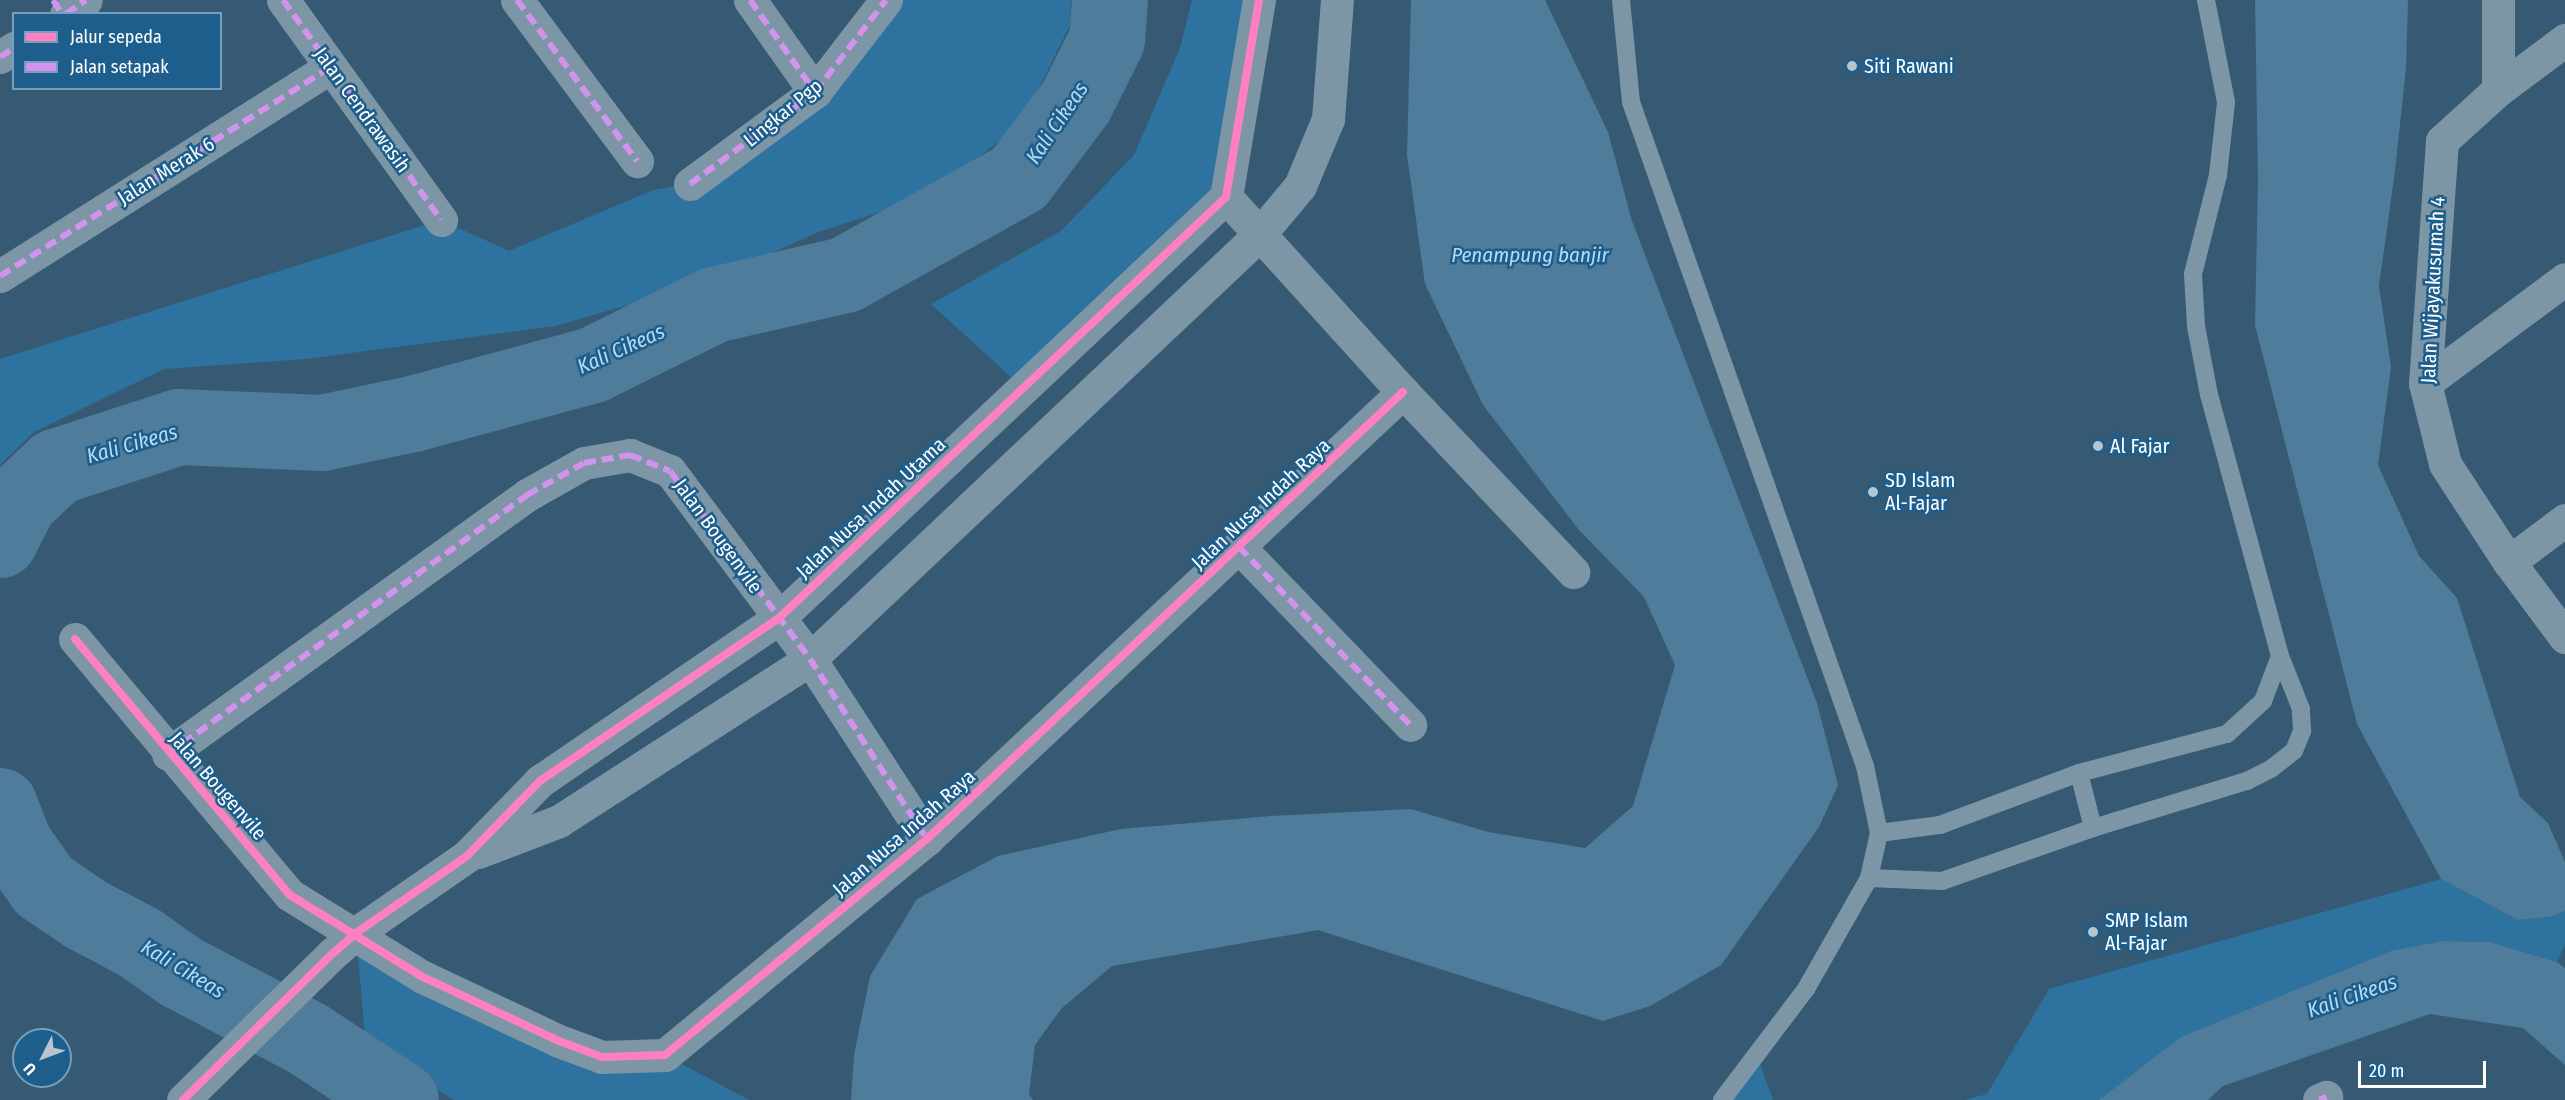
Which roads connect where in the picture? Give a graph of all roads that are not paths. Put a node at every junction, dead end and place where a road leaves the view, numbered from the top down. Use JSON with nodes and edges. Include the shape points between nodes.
{"nodes":[{"id":1,"x":53,"y":0,"type":"edge"},
{"id":2,"x":86,"y":0,"type":"edge"},
{"id":3,"x":283,"y":0,"type":"edge"},
{"id":4,"x":518,"y":0,"type":"edge"},
{"id":5,"x":750,"y":0,"type":"edge"},
{"id":6,"x":886,"y":0,"type":"edge"},
{"id":7,"x":1259,"y":0,"type":"edge"},
{"id":8,"x":1337,"y":0,"type":"edge"},
{"id":9,"x":1622,"y":0,"type":"edge"},
{"id":10,"x":2206,"y":0,"type":"edge"},
{"id":11,"x":2498,"y":0,"type":"edge"},
{"id":12,"x":62,"y":12,"type":"edge"},
{"id":13,"x":67,"y":12,"type":"edge"},
{"id":14,"x":2565,"y":40,"type":"edge"},
{"id":15,"x":331,"y":67,"type":"junction"},
{"id":16,"x":2498,"y":90,"type":"junction"},
{"id":17,"x":815,"y":92,"type":"junction"},
{"id":18,"x":637,"y":161,"type":"dead end"},
{"id":19,"x":690,"y":184,"type":"dead end"},
{"id":20,"x":1226,"y":197,"type":"junction"},
{"id":21,"x":441,"y":220,"type":"dead end"},
{"id":22,"x":1259,"y":235,"type":"junction"},
{"id":23,"x":0,"y":276,"type":"edge"},
{"id":24,"x":2565,"y":279,"type":"edge"},
{"id":25,"x":2426,"y":382,"type":"junction"},
{"id":26,"x":1403,"y":392,"type":"junction"},
{"id":27,"x":2565,"y":520,"type":"edge"},
{"id":28,"x":1239,"y":547,"type":"junction"},
{"id":29,"x":2509,"y":562,"type":"junction"},
{"id":30,"x":1573,"y":572,"type":"dead end"},
{"id":31,"x":779,"y":618,"type":"junction"},
{"id":32,"x":2565,"y":637,"type":"edge"},
{"id":33,"x":75,"y":639,"type":"dead end"},
{"id":34,"x":2280,"y":656,"type":"junction"},
{"id":35,"x":810,"y":659,"type":"junction"},
{"id":36,"x":1410,"y":725,"type":"dead end"},
{"id":37,"x":168,"y":754,"type":"junction"},
{"id":38,"x":2079,"y":773,"type":"junction"},
{"id":39,"x":2093,"y":828,"type":"junction"},
{"id":40,"x":1879,"y":833,"type":"junction"},
{"id":41,"x":927,"y":839,"type":"junction"},
{"id":42,"x":467,"y":856,"type":"junction"},
{"id":43,"x":1869,"y":878,"type":"junction"},
{"id":44,"x":356,"y":933,"type":"junction"},
{"id":45,"x":190,"y":1093,"type":"edge"},
{"id":46,"x":1722,"y":1100,"type":"edge"}],
"edges":[{"from":1,"to":12,"type":"street"},
{"from":2,"to":13,"type":"street"},
{"from":3,"to":15,"type":"street","name":"Jalan Cendrawasih"},
{"from":4,"to":18,"type":"street"},
{"from":5,"to":17,"type":"street"},
{"from":6,"to":17,"type":"street","name":"Lingkar Pgp"},
{"from":7,"to":20,"type":"street"},
{"from":8,"to":22,"type":"street","name":"Jalan Nusa Indah Utama","via":[[1328,119],[1300,186]]},
{"from":9,"to":40,"type":"lane","via":[[1631,102],[1861,755]]},
{"from":10,"to":34,"type":"lane","via":[[2226,102],[2218,175],[2193,274],[2196,326],[2209,395]]},
{"from":11,"to":16,"type":"street"},
{"from":14,"to":16,"type":"street","name":"Jalan Wijayakusumah 4"},
{"from":15,"to":21,"type":"street","name":"Jalan Cendrawasih"},
{"from":15,"to":23,"type":"street","name":"Jalan Merak 6"},
{"from":16,"to":25,"type":"street","name":"Jalan Wijayakusumah 4","via":[[2442,141]]},
{"from":17,"to":19,"type":"street","name":"Lingkar Pgp"},
{"from":20,"to":22,"type":"street"},
{"from":20,"to":31,"type":"street","name":"Jalan Nusa Indah Utama"},
{"from":22,"to":26,"type":"street"},
{"from":22,"to":35,"type":"street","name":"Jalan Nusa Indah Utama"},
{"from":24,"to":25,"type":"street"},
{"from":25,"to":29,"type":"street","name":"Jalan Wijayakusumah 4","via":[[2445,464]]},
{"from":26,"to":28,"type":"street","name":"Jalan Nusa Indah Raya"},
{"from":26,"to":30,"type":"street"},
{"from":27,"to":29,"type":"street"},
{"from":28,"to":36,"type":"street"},
{"from":28,"to":41,"type":"street","name":"Jalan Nusa Indah Raya"},
{"from":29,"to":32,"type":"street","name":"Jalan Wijayakusumah 4"},
{"from":31,"to":35,"type":"street","name":"Jalan Bougenvile"},
{"from":31,"to":37,"type":"street","name":"Jalan Bougenvile","via":[[670,471],[630,455],[584,463],[527,495]]},
{"from":31,"to":42,"type":"street","name":"Jalan Nusa Indah Utama","via":[[540,781]]},
{"from":33,"to":37,"type":"street","name":"Jalan Bougenvile"},
{"from":34,"to":38,"type":"lane","via":[[2263,701],[2227,734]]},
{"from":34,"to":39,"type":"lane","via":[[2301,709],[2302,731],[2294,751],[2247,781]]},
{"from":35,"to":41,"type":"street","name":"Jalan Bougenvile"},
{"from":35,"to":42,"type":"street","name":"Jalan Nusa Indah Utama","via":[[559,821]]},
{"from":37,"to":44,"type":"street","name":"Jalan Bougenvile","via":[[290,895]]},
{"from":38,"to":39,"type":"lane"},
{"from":38,"to":40,"type":"lane","via":[[1940,825]]},
{"from":39,"to":43,"type":"lane","via":[[1941,881]]},
{"from":40,"to":43,"type":"lane"},
{"from":41,"to":44,"type":"street","name":"Jalan Nusa Indah Raya","via":[[665,1055],[602,1057],[581,1049],[423,977]]},
{"from":42,"to":44,"type":"street","name":"Jalan Nusa Indah Utama"},
{"from":43,"to":46,"type":"lane","via":[[1806,989]]},
{"from":44,"to":45,"type":"street","name":"Jalan Nusa Indah Utama"}]}
